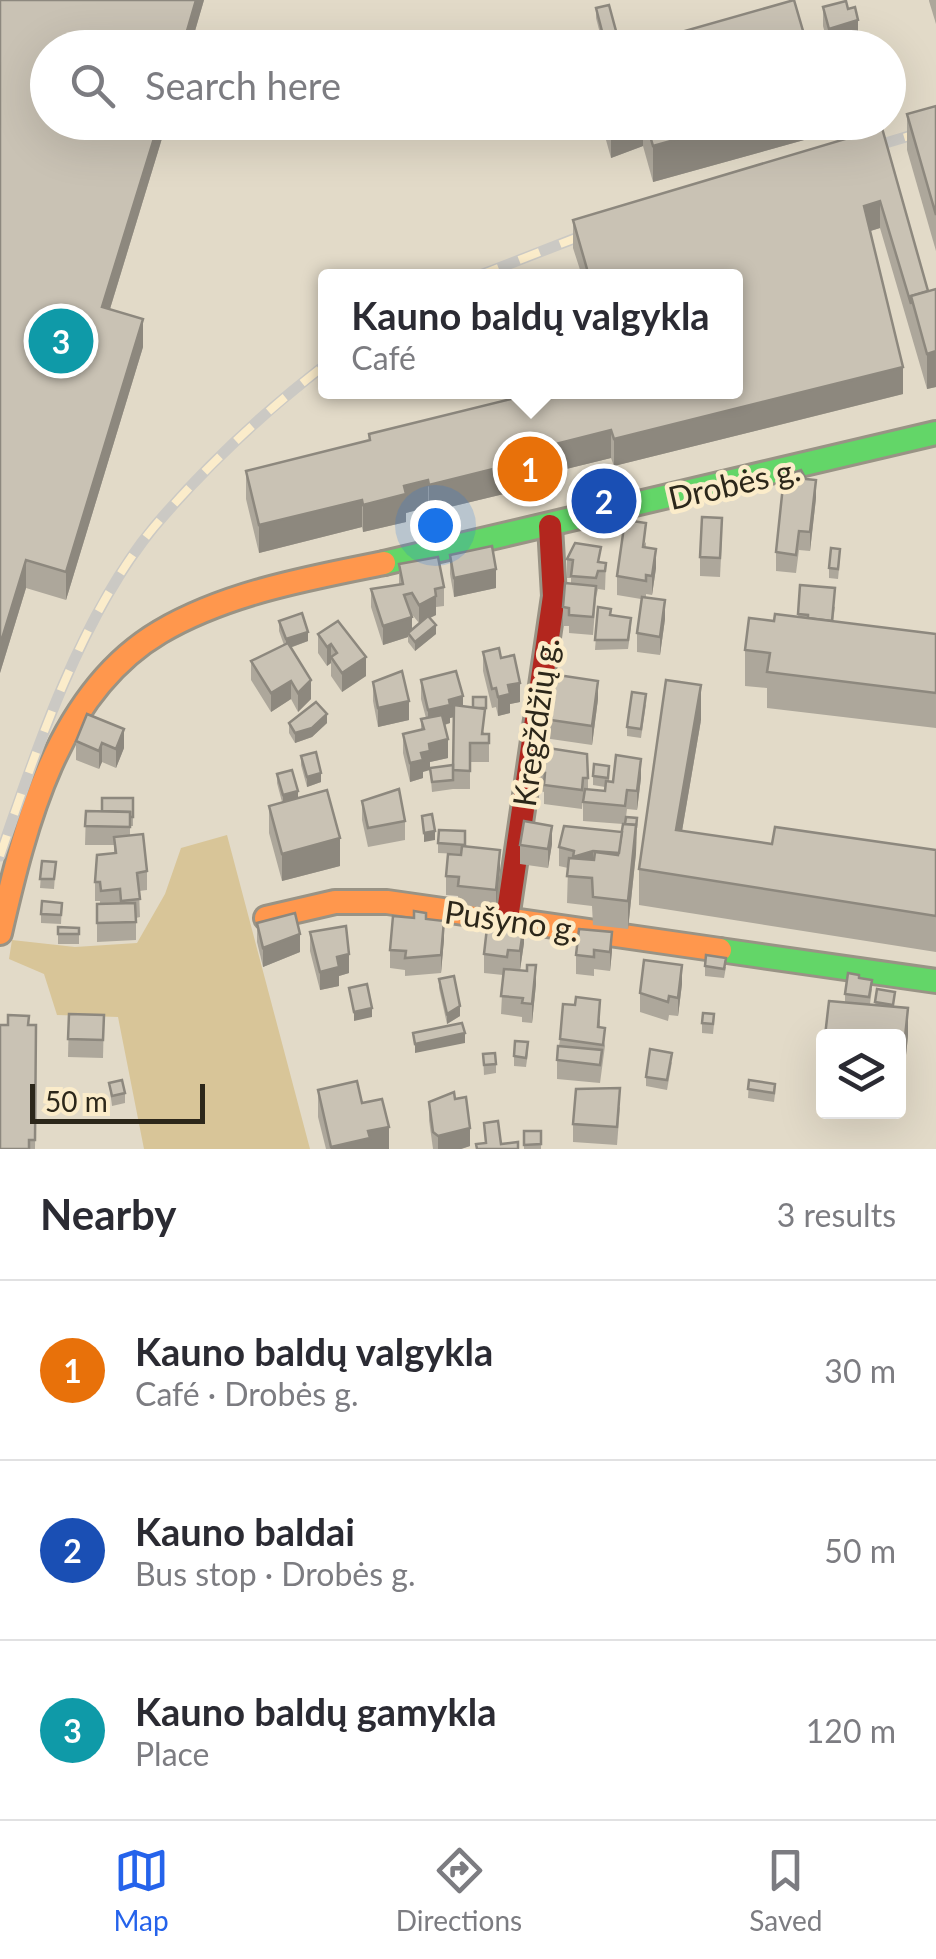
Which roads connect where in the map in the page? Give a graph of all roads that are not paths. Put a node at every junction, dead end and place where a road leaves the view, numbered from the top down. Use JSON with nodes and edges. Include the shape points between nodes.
{"nodes":[{"id":1,"x":936,"y":434,"type":"edge"},
{"id":2,"x":550,"y":526,"type":"junction"},
{"id":3,"x":266,"y":918,"type":"edge"},
{"id":4,"x":506,"y":918,"type":"junction"},
{"id":5,"x":0,"y":933,"type":"edge"},
{"id":6,"x":936,"y":981,"type":"edge"}],
"edges":[{"from":1,"to":2,"type":"street","name":"Drobės g."},
{"from":2,"to":4,"type":"street","name":"Kregždžių g.","via":[[554,596]]},
{"from":2,"to":5,"type":"street","name":"Drobės g.","via":[[262,593],[184,622],[131,652],[84,704],[52,767],[14,868]]},
{"from":3,"to":4,"type":"street","name":"Pušyno g.","via":[[351,900]]},
{"from":4,"to":6,"type":"street","name":"Pušyno g."}]}
